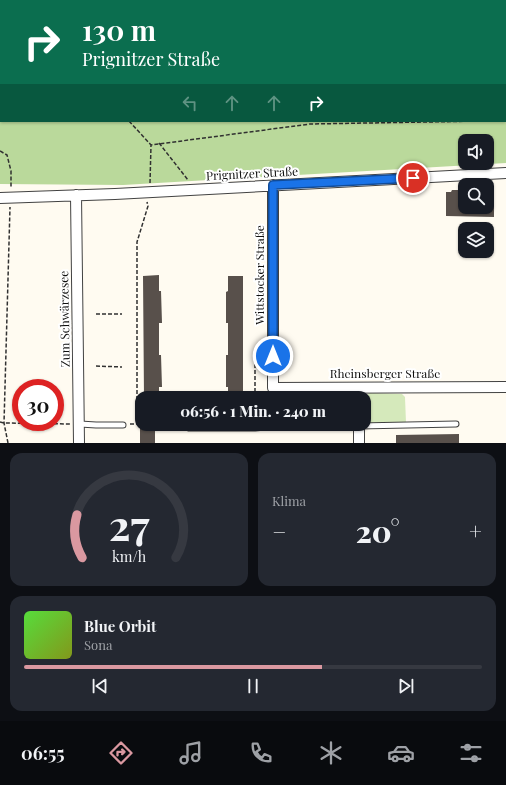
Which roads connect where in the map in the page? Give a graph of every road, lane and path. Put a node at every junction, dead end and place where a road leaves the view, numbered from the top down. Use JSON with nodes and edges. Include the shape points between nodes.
{"nodes":[{"id":1,"x":130,"y":122,"type":"edge"},
{"id":2,"x":426,"y":122,"type":"edge"},
{"id":3,"x":151,"y":144,"type":"junction"},
{"id":4,"x":159,"y":144,"type":"junction"},
{"id":5,"x":0,"y":151,"type":"edge"},
{"id":6,"x":506,"y":173,"type":"edge"},
{"id":7,"x":273,"y":185,"type":"junction"},
{"id":8,"x":195,"y":190,"type":"junction"},
{"id":9,"x":148,"y":193,"type":"junction"},
{"id":10,"x":76,"y":196,"type":"junction"},
{"id":11,"x":5,"y":198,"type":"edge"},
{"id":12,"x":96,"y":314,"type":"dead end"},
{"id":13,"x":122,"y":314,"type":"dead end"},
{"id":14,"x":255,"y":356,"type":"dead end"},
{"id":15,"x":96,"y":366,"type":"dead end"},
{"id":16,"x":122,"y":367,"type":"dead end"},
{"id":17,"x":506,"y":387,"type":"edge"},
{"id":18,"x":137,"y":391,"type":"edge"},
{"id":19,"x":255,"y":391,"type":"edge"},
{"id":20,"x":273,"y":391,"type":"edge"},
{"id":21,"x":371,"y":393,"type":"edge"},
{"id":22,"x":0,"y":422,"type":"edge"},
{"id":23,"x":4,"y":423,"type":"junction"},
{"id":24,"x":80,"y":424,"type":"junction"},
{"id":25,"x":135,"y":424,"type":"edge"},
{"id":26,"x":456,"y":424,"type":"dead end"},
{"id":27,"x":123,"y":425,"type":"joint"},
{"id":28,"x":371,"y":425,"type":"edge"},
{"id":29,"x":359,"y":431,"type":"edge"},
{"id":30,"x":8,"y":443,"type":"edge"},
{"id":31,"x":79,"y":443,"type":"edge"},
{"id":32,"x":359,"y":443,"type":"edge"}],
"edges":[{"from":1,"to":3,"type":"path"},
{"from":2,"to":4,"type":"path","via":[[310,124]]},
{"from":3,"to":4,"type":"path"},
{"from":3,"to":9,"type":"path"},
{"from":4,"to":8,"type":"path"},
{"from":5,"to":11,"type":"path","via":[[7,155],[11,171],[11,186]]},
{"from":6,"to":7,"type":"street","name":"Prignitzer Straße"},
{"from":7,"to":8,"type":"street","name":"Prignitzer Straße"},
{"from":7,"to":20,"type":"street","name":"Wittstocker Straße"},
{"from":8,"to":9,"type":"street","name":"Prignitzer Straße"},
{"from":9,"to":10,"type":"street","name":"Prignitzer Straße"},
{"from":9,"to":18,"type":"path","via":[[148,206],[137,242]]},
{"from":10,"to":11,"type":"street","name":"Prignitzer Straße"},
{"from":10,"to":24,"type":"street","name":"Zum Schwärzesee"},
{"from":11,"to":23,"type":"path"},
{"from":12,"to":13,"type":"path"},
{"from":14,"to":19,"type":"path"},
{"from":15,"to":16,"type":"path"},
{"from":17,"to":21,"type":"street","name":"Rheinsberger Straße"},
{"from":22,"to":23,"type":"path"},
{"from":23,"to":24,"type":"path"},
{"from":23,"to":30,"type":"path"},
{"from":24,"to":27,"type":"lane"},
{"from":24,"to":31,"type":"street","name":"Zum Schwärzesee"},
{"from":25,"to":27,"type":"path"},
{"from":26,"to":28,"type":"lane"},
{"from":29,"to":32,"type":"street"}]}
